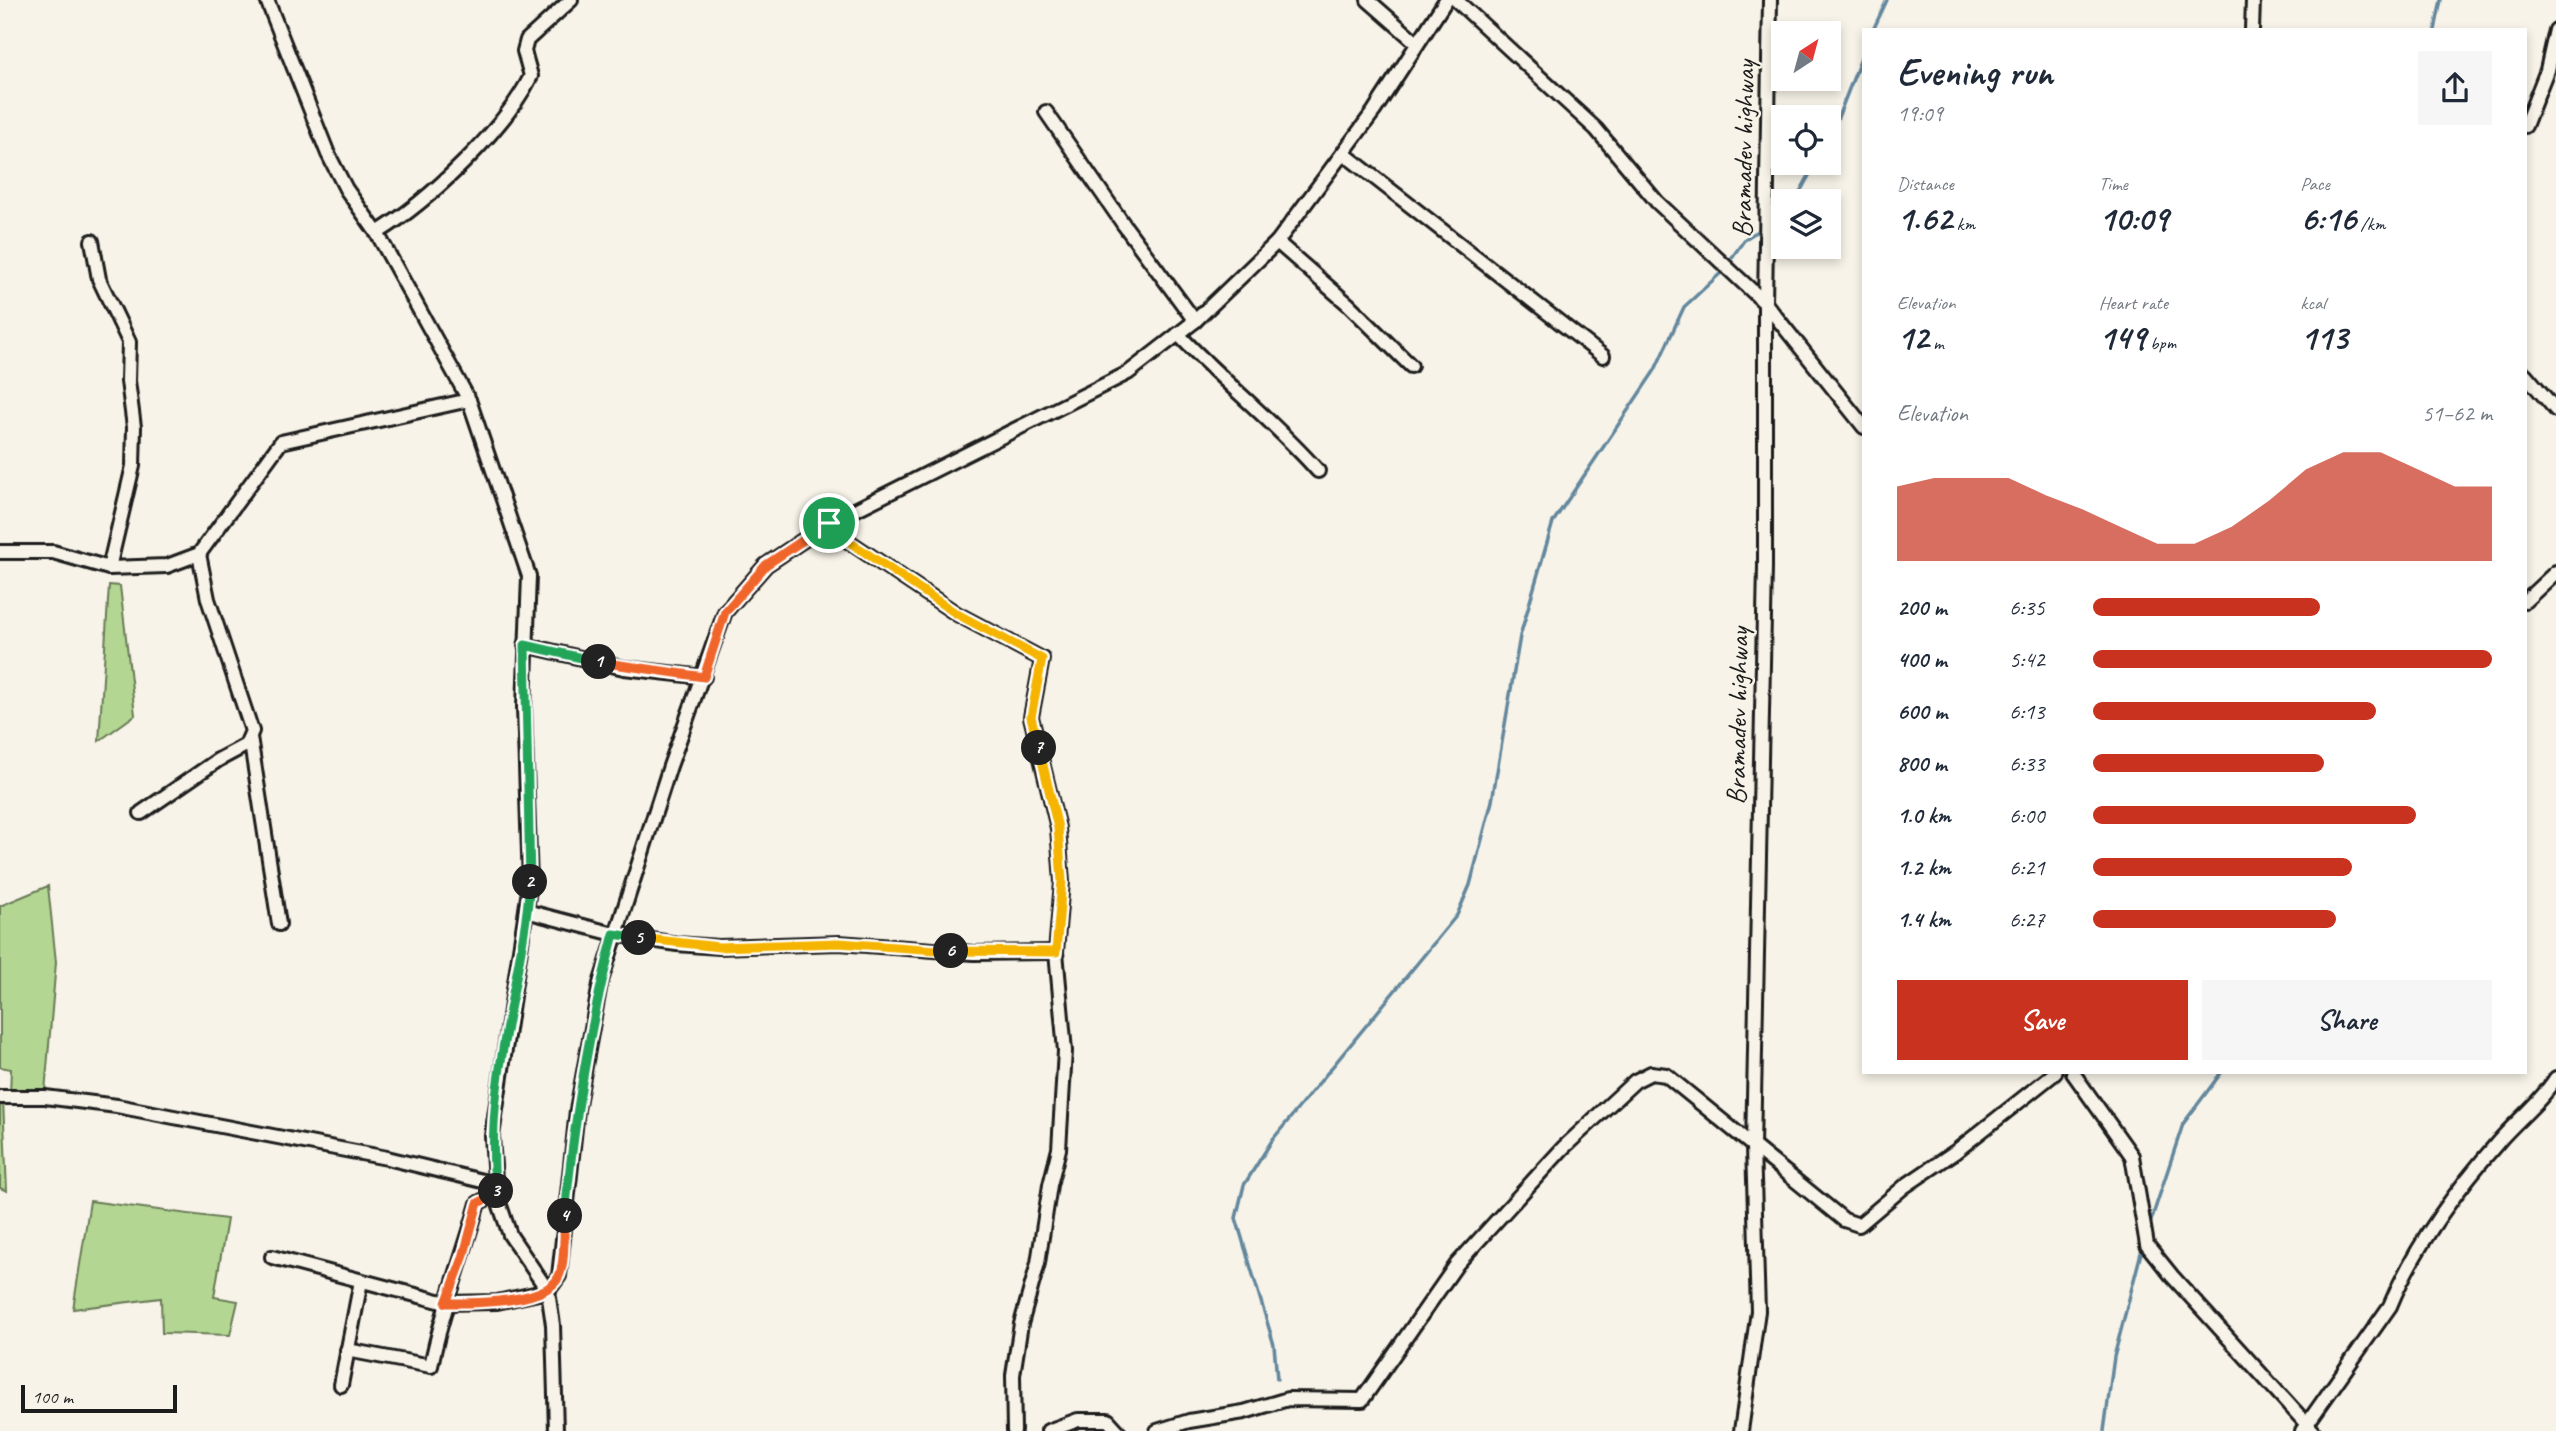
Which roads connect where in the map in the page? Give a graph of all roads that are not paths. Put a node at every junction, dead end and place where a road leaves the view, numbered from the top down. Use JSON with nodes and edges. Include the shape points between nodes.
{"nodes":[{"id":1,"x":267,"y":0,"type":"edge"},
{"id":2,"x":572,"y":0,"type":"edge"},
{"id":3,"x":1368,"y":0,"type":"edge"},
{"id":4,"x":1446,"y":0,"type":"edge"},
{"id":5,"x":1456,"y":0,"type":"edge"},
{"id":6,"x":1770,"y":0,"type":"edge"},
{"id":7,"x":2253,"y":0,"type":"edge"},
{"id":8,"x":2252,"y":28,"type":"edge"},
{"id":9,"x":2556,"y":30,"type":"edge"},
{"id":10,"x":1417,"y":43,"type":"junction"},
{"id":11,"x":1046,"y":112,"type":"dead end"},
{"id":12,"x":2527,"y":121,"type":"edge"},
{"id":13,"x":1343,"y":153,"type":"junction"},
{"id":14,"x":377,"y":233,"type":"junction"},
{"id":15,"x":92,"y":241,"type":"dead end"},
{"id":16,"x":1278,"y":242,"type":"junction"},
{"id":17,"x":1765,"y":303,"type":"junction"},
{"id":18,"x":1195,"y":321,"type":"junction"},
{"id":19,"x":1178,"y":334,"type":"junction"},
{"id":20,"x":1603,"y":356,"type":"dead end"},
{"id":21,"x":1411,"y":366,"type":"dead end"},
{"id":22,"x":2527,"y":376,"type":"edge"},
{"id":23,"x":469,"y":400,"type":"junction"},
{"id":24,"x":2556,"y":410,"type":"edge"},
{"id":25,"x":1862,"y":424,"type":"edge"},
{"id":26,"x":1318,"y":471,"type":"dead end"},
{"id":27,"x":829,"y":523,"type":"junction"},
{"id":28,"x":0,"y":552,"type":"edge"},
{"id":29,"x":198,"y":554,"type":"junction"},
{"id":30,"x":109,"y":568,"type":"junction"},
{"id":31,"x":2556,"y":572,"type":"edge"},
{"id":32,"x":2527,"y":599,"type":"edge"},
{"id":33,"x":525,"y":645,"type":"junction"},
{"id":34,"x":704,"y":677,"type":"junction"},
{"id":35,"x":250,"y":737,"type":"junction"},
{"id":36,"x":141,"y":813,"type":"dead end"},
{"id":37,"x":526,"y":911,"type":"junction"},
{"id":38,"x":279,"y":925,"type":"dead end"},
{"id":39,"x":614,"y":934,"type":"junction"},
{"id":40,"x":1056,"y":952,"type":"junction"},
{"id":41,"x":2054,"y":1074,"type":"edge"},
{"id":42,"x":2074,"y":1074,"type":"edge"},
{"id":43,"x":2556,"y":1078,"type":"edge"},
{"id":44,"x":0,"y":1097,"type":"edge"},
{"id":45,"x":1753,"y":1147,"type":"junction"},
{"id":46,"x":495,"y":1189,"type":"junction"},
{"id":47,"x":272,"y":1257,"type":"dead end"},
{"id":48,"x":361,"y":1281,"type":"junction"},
{"id":49,"x":548,"y":1291,"type":"junction"},
{"id":50,"x":446,"y":1303,"type":"junction"},
{"id":51,"x":347,"y":1350,"type":"junction"},
{"id":52,"x":341,"y":1385,"type":"dead end"},
{"id":53,"x":2307,"y":1429,"type":"edge"},
{"id":54,"x":556,"y":1431,"type":"edge"},
{"id":55,"x":1014,"y":1431,"type":"edge"},
{"id":56,"x":1048,"y":1431,"type":"edge"},
{"id":57,"x":1118,"y":1431,"type":"edge"},
{"id":58,"x":1157,"y":1431,"type":"edge"},
{"id":59,"x":1741,"y":1431,"type":"edge"}],
"edges":[{"from":1,"to":14,"type":"street","via":[[328,154]]},
{"from":2,"to":14,"type":"street","via":[[527,40],[524,51],[531,76],[520,98],[443,183],[407,215]]},
{"from":3,"to":10,"type":"street"},
{"from":4,"to":10,"type":"street"},
{"from":5,"to":17,"type":"street","via":[[1596,129],[1657,202]]},
{"from":6,"to":17,"type":"street","name":"Bramadev highway"},
{"from":7,"to":8,"type":"street"},
{"from":9,"to":12,"type":"street","via":[[2547,70]]},
{"from":10,"to":13,"type":"street"},
{"from":11,"to":18,"type":"street"},
{"from":13,"to":16,"type":"street"},
{"from":13,"to":20,"type":"street"},
{"from":14,"to":23,"type":"street"},
{"from":15,"to":30,"type":"street","via":[[99,279],[129,342],[134,427],[133,466]]},
{"from":16,"to":18,"type":"street"},
{"from":16,"to":21,"type":"street"},
{"from":17,"to":25,"type":"street"},
{"from":17,"to":45,"type":"street","name":"Bramadev highway","via":[[1765,581]]},
{"from":18,"to":19,"type":"street"},
{"from":19,"to":26,"type":"street"},
{"from":19,"to":27,"type":"street","via":[[1128,373]]},
{"from":22,"to":24,"type":"street"},
{"from":23,"to":29,"type":"street","via":[[281,442]]},
{"from":23,"to":33,"type":"street","via":[[529,576]]},
{"from":27,"to":34,"type":"street","via":[[766,565],[725,612]]},
{"from":27,"to":40,"type":"street","via":[[845,539],[957,614],[1042,659],[1031,717],[1058,828],[1062,881]]},
{"from":28,"to":30,"type":"street","via":[[53,552]]},
{"from":29,"to":30,"type":"street","via":[[167,566]]},
{"from":29,"to":35,"type":"street"},
{"from":31,"to":32,"type":"street"},
{"from":33,"to":34,"type":"street","via":[[624,668]]},
{"from":33,"to":37,"type":"street","via":[[530,883]]},
{"from":34,"to":39,"type":"street"},
{"from":35,"to":36,"type":"street","via":[[246,745]]},
{"from":35,"to":38,"type":"street"},
{"from":37,"to":39,"type":"street"},
{"from":37,"to":46,"type":"street","via":[[496,1091],[492,1136]]},
{"from":39,"to":40,"type":"street","via":[[719,947],[839,943],[974,953]]},
{"from":39,"to":49,"type":"street","via":[[595,1007],[577,1110],[559,1276]]},
{"from":40,"to":55,"type":"street","via":[[1065,1051],[1059,1149],[1019,1337],[1013,1375]]},
{"from":41,"to":45,"type":"street","via":[[1858,1225],[1844,1220]]},
{"from":42,"to":53,"type":"street","via":[[2132,1156],[2147,1245]]},
{"from":43,"to":53,"type":"street","via":[[2484,1158],[2455,1198],[2399,1284],[2390,1306]]},
{"from":44,"to":46,"type":"street","via":[[117,1106],[387,1158]]},
{"from":45,"to":58,"type":"street","via":[[1666,1075],[1651,1073],[1635,1081],[1563,1148],[1457,1264],[1362,1400],[1288,1399]]},
{"from":45,"to":59,"type":"street","name":"Bramadev highway","via":[[1758,1311]]},
{"from":46,"to":49,"type":"street","via":[[510,1235]]},
{"from":46,"to":50,"type":"street","via":[[478,1203]]},
{"from":47,"to":48,"type":"street"},
{"from":48,"to":50,"type":"street"},
{"from":48,"to":51,"type":"street"},
{"from":49,"to":50,"type":"street","via":[[497,1302]]},
{"from":49,"to":54,"type":"street"},
{"from":50,"to":51,"type":"street","via":[[431,1366]]},
{"from":51,"to":52,"type":"street"},
{"from":56,"to":57,"type":"street","via":[[1078,1420],[1108,1420]]}]}
